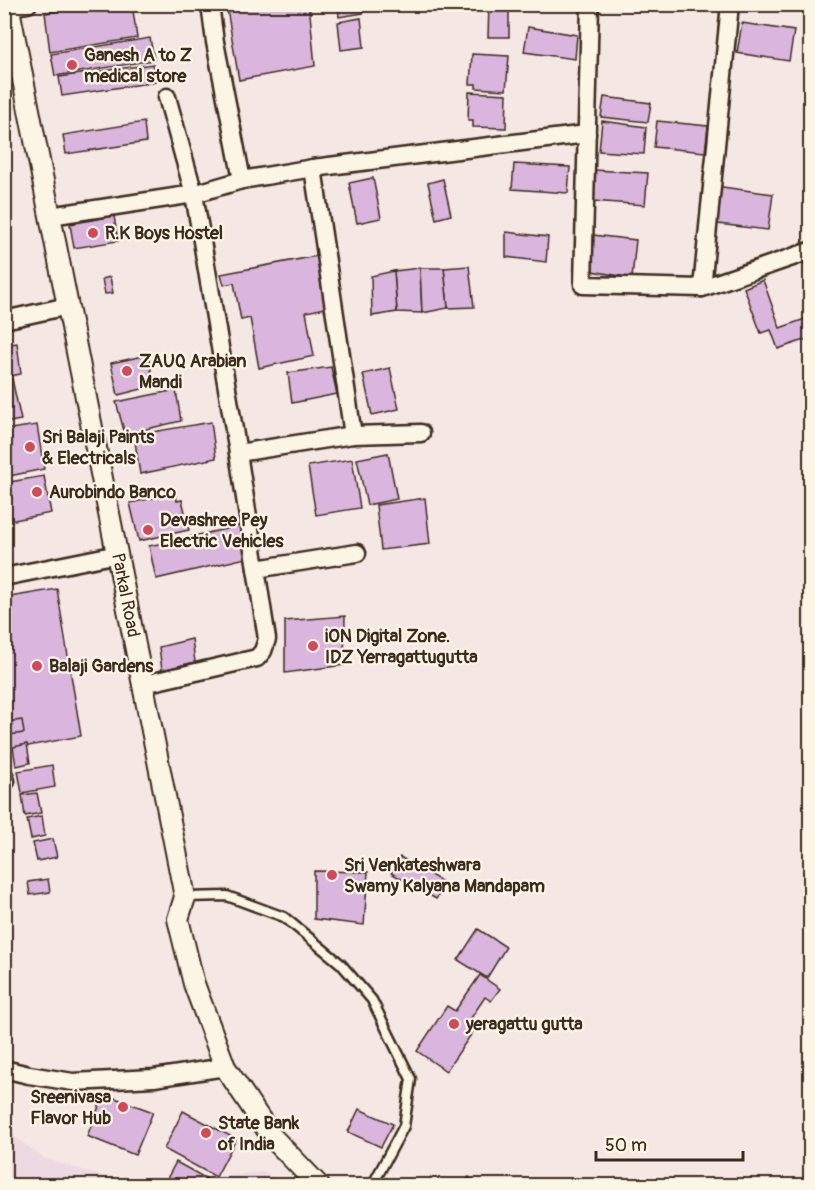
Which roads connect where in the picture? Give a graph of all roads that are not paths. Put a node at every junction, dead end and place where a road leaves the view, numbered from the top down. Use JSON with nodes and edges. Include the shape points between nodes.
{"nodes":[{"id":1,"x":210,"y":4,"type":"edge"},
{"id":2,"x":590,"y":4,"type":"edge"},
{"id":3,"x":730,"y":4,"type":"edge"},
{"id":4,"x":15,"y":5,"type":"edge"},
{"id":5,"x":12,"y":57,"type":"edge"},
{"id":6,"x":167,"y":97,"type":"dead end"},
{"id":7,"x":587,"y":134,"type":"junction"},
{"id":8,"x":313,"y":168,"type":"junction"},
{"id":9,"x":242,"y":180,"type":"junction"},
{"id":10,"x":194,"y":194,"type":"junction"},
{"id":11,"x":50,"y":216,"type":"junction"},
{"id":12,"x":810,"y":251,"type":"edge"},
{"id":13,"x":702,"y":288,"type":"junction"},
{"id":14,"x":68,"y":306,"type":"junction"},
{"id":15,"x":4,"y":320,"type":"edge"},
{"id":16,"x":421,"y":433,"type":"dead end"},
{"id":17,"x":352,"y":435,"type":"junction"},
{"id":18,"x":238,"y":453,"type":"junction"},
{"id":19,"x":357,"y":553,"type":"dead end"},
{"id":20,"x":118,"y":554,"type":"junction"},
{"id":21,"x":256,"y":569,"type":"junction"},
{"id":22,"x":4,"y":577,"type":"edge"},
{"id":23,"x":144,"y":684,"type":"junction"},
{"id":24,"x":185,"y":897,"type":"junction"},
{"id":25,"x":225,"y":1067,"type":"junction"},
{"id":26,"x":4,"y":1069,"type":"edge"},
{"id":27,"x":319,"y":1185,"type":"edge"},
{"id":28,"x":372,"y":1185,"type":"edge"}],
"edges":[{"from":1,"to":9,"type":"street"},
{"from":2,"to":7,"type":"street"},
{"from":3,"to":13,"type":"street"},
{"from":4,"to":5,"type":"street","name":"Parkal Road"},
{"from":5,"to":11,"type":"street","name":"Parkal Road"},
{"from":6,"to":10,"type":"street"},
{"from":7,"to":8,"type":"street"},
{"from":7,"to":13,"type":"street","via":[[583,285]]},
{"from":8,"to":9,"type":"street"},
{"from":8,"to":17,"type":"street"},
{"from":9,"to":10,"type":"street"},
{"from":10,"to":11,"type":"street"},
{"from":10,"to":18,"type":"street"},
{"from":11,"to":14,"type":"street","name":"Parkal Road"},
{"from":12,"to":13,"type":"street"},
{"from":14,"to":15,"type":"street"},
{"from":14,"to":20,"type":"street","name":"Parkal Road"},
{"from":16,"to":17,"type":"street"},
{"from":17,"to":18,"type":"street"},
{"from":18,"to":21,"type":"street"},
{"from":19,"to":21,"type":"street"},
{"from":20,"to":22,"type":"street"},
{"from":20,"to":23,"type":"street","name":"Parkal Road"},
{"from":21,"to":23,"type":"street","via":[[267,639],[257,658]]},
{"from":23,"to":24,"type":"street","name":"Parkal Road"},
{"from":24,"to":25,"type":"street","name":"Parkal Road","via":[[178,919],[194,984]]},
{"from":24,"to":28,"type":"lane","via":[[227,896],[284,917],[341,964],[372,1000],[411,1079],[404,1126]]},
{"from":25,"to":26,"type":"street","via":[[154,1078],[73,1082]]},
{"from":25,"to":27,"type":"street","name":"Parkal Road","via":[[272,1137]]}]}
